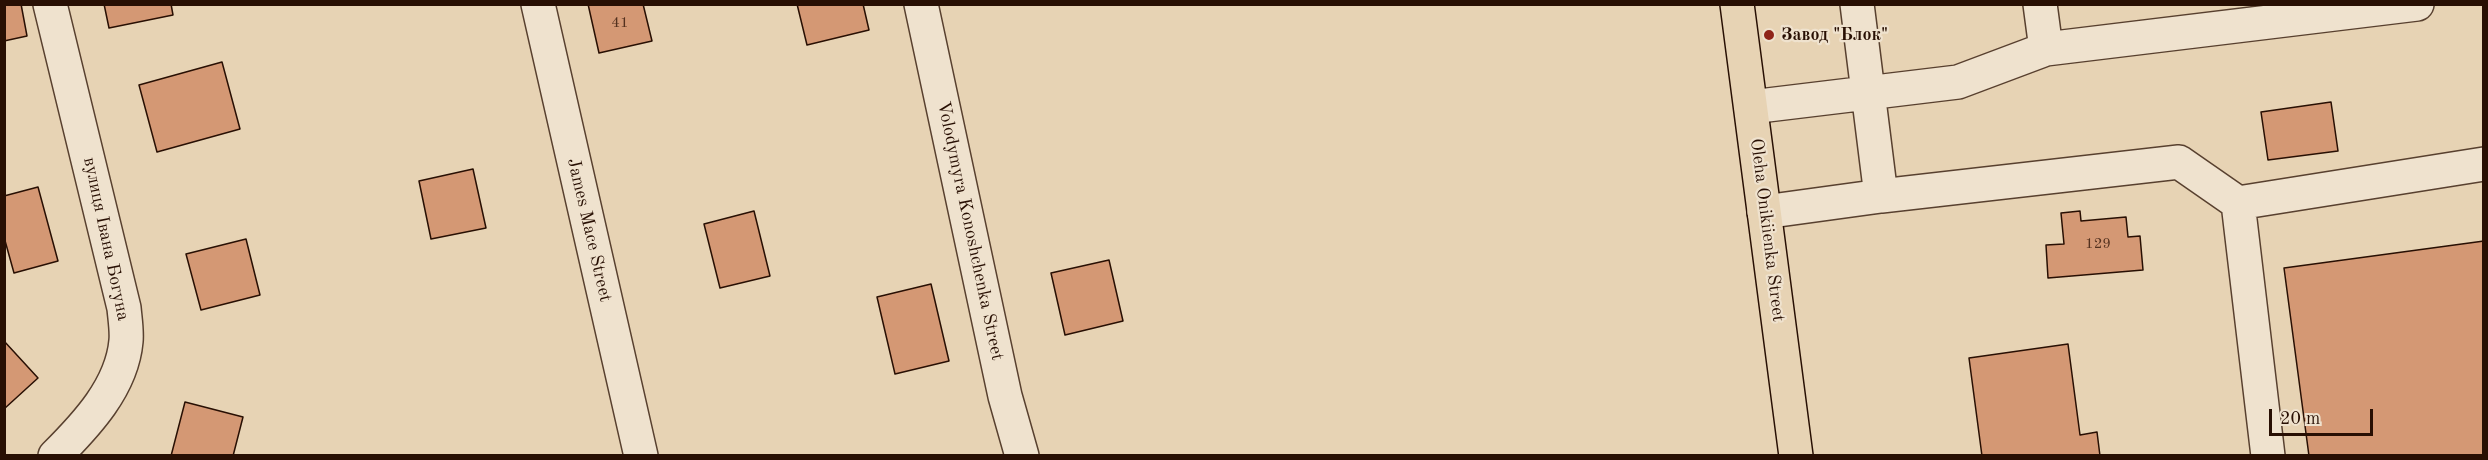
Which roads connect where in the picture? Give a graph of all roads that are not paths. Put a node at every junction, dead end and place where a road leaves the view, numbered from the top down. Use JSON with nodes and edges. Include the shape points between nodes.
{"nodes":[{"id":1,"x":50,"y":4,"type":"edge"},
{"id":2,"x":538,"y":4,"type":"edge"},
{"id":3,"x":921,"y":4,"type":"edge"},
{"id":4,"x":1737,"y":4,"type":"edge"},
{"id":5,"x":1857,"y":4,"type":"edge"},
{"id":6,"x":2040,"y":4,"type":"edge"},
{"id":7,"x":2417,"y":4,"type":"edge"},
{"id":8,"x":2046,"y":49,"type":"junction"},
{"id":9,"x":1868,"y":93,"type":"junction"},
{"id":10,"x":1751,"y":107,"type":"junction"},
{"id":11,"x":2484,"y":164,"type":"edge"},
{"id":12,"x":1881,"y":196,"type":"junction"},
{"id":13,"x":2238,"y":203,"type":"junction"},
{"id":14,"x":1764,"y":212,"type":"junction"},
{"id":15,"x":55,"y":456,"type":"edge"},
{"id":16,"x":641,"y":456,"type":"edge"},
{"id":17,"x":1022,"y":456,"type":"edge"},
{"id":18,"x":1796,"y":456,"type":"edge"},
{"id":19,"x":2268,"y":456,"type":"edge"}],
"edges":[{"from":1,"to":15,"type":"street","name":"вулиця Івана Богуна","via":[[124,308],[126,342],[117,375],[99,406]]},
{"from":2,"to":16,"type":"street","name":"James Mace Street"},
{"from":3,"to":17,"type":"street","name":"Volodymyra Konoshchenka Street","via":[[1005,396]]},
{"from":4,"to":10,"type":"main road","name":"Oleha Onikiienka Street"},
{"from":5,"to":9,"type":"street"},
{"from":6,"to":8,"type":"street"},
{"from":7,"to":8,"type":"street"},
{"from":8,"to":9,"type":"street","via":[[1958,82]]},
{"from":9,"to":10,"type":"street"},
{"from":9,"to":12,"type":"street"},
{"from":10,"to":14,"type":"main road","name":"Oleha Onikiienka Street"},
{"from":11,"to":13,"type":"street"},
{"from":12,"to":13,"type":"street","via":[[2180,162]]},
{"from":12,"to":14,"type":"street"},
{"from":13,"to":19,"type":"street"},
{"from":14,"to":18,"type":"main road","name":"Oleha Onikiienka Street"}]}
